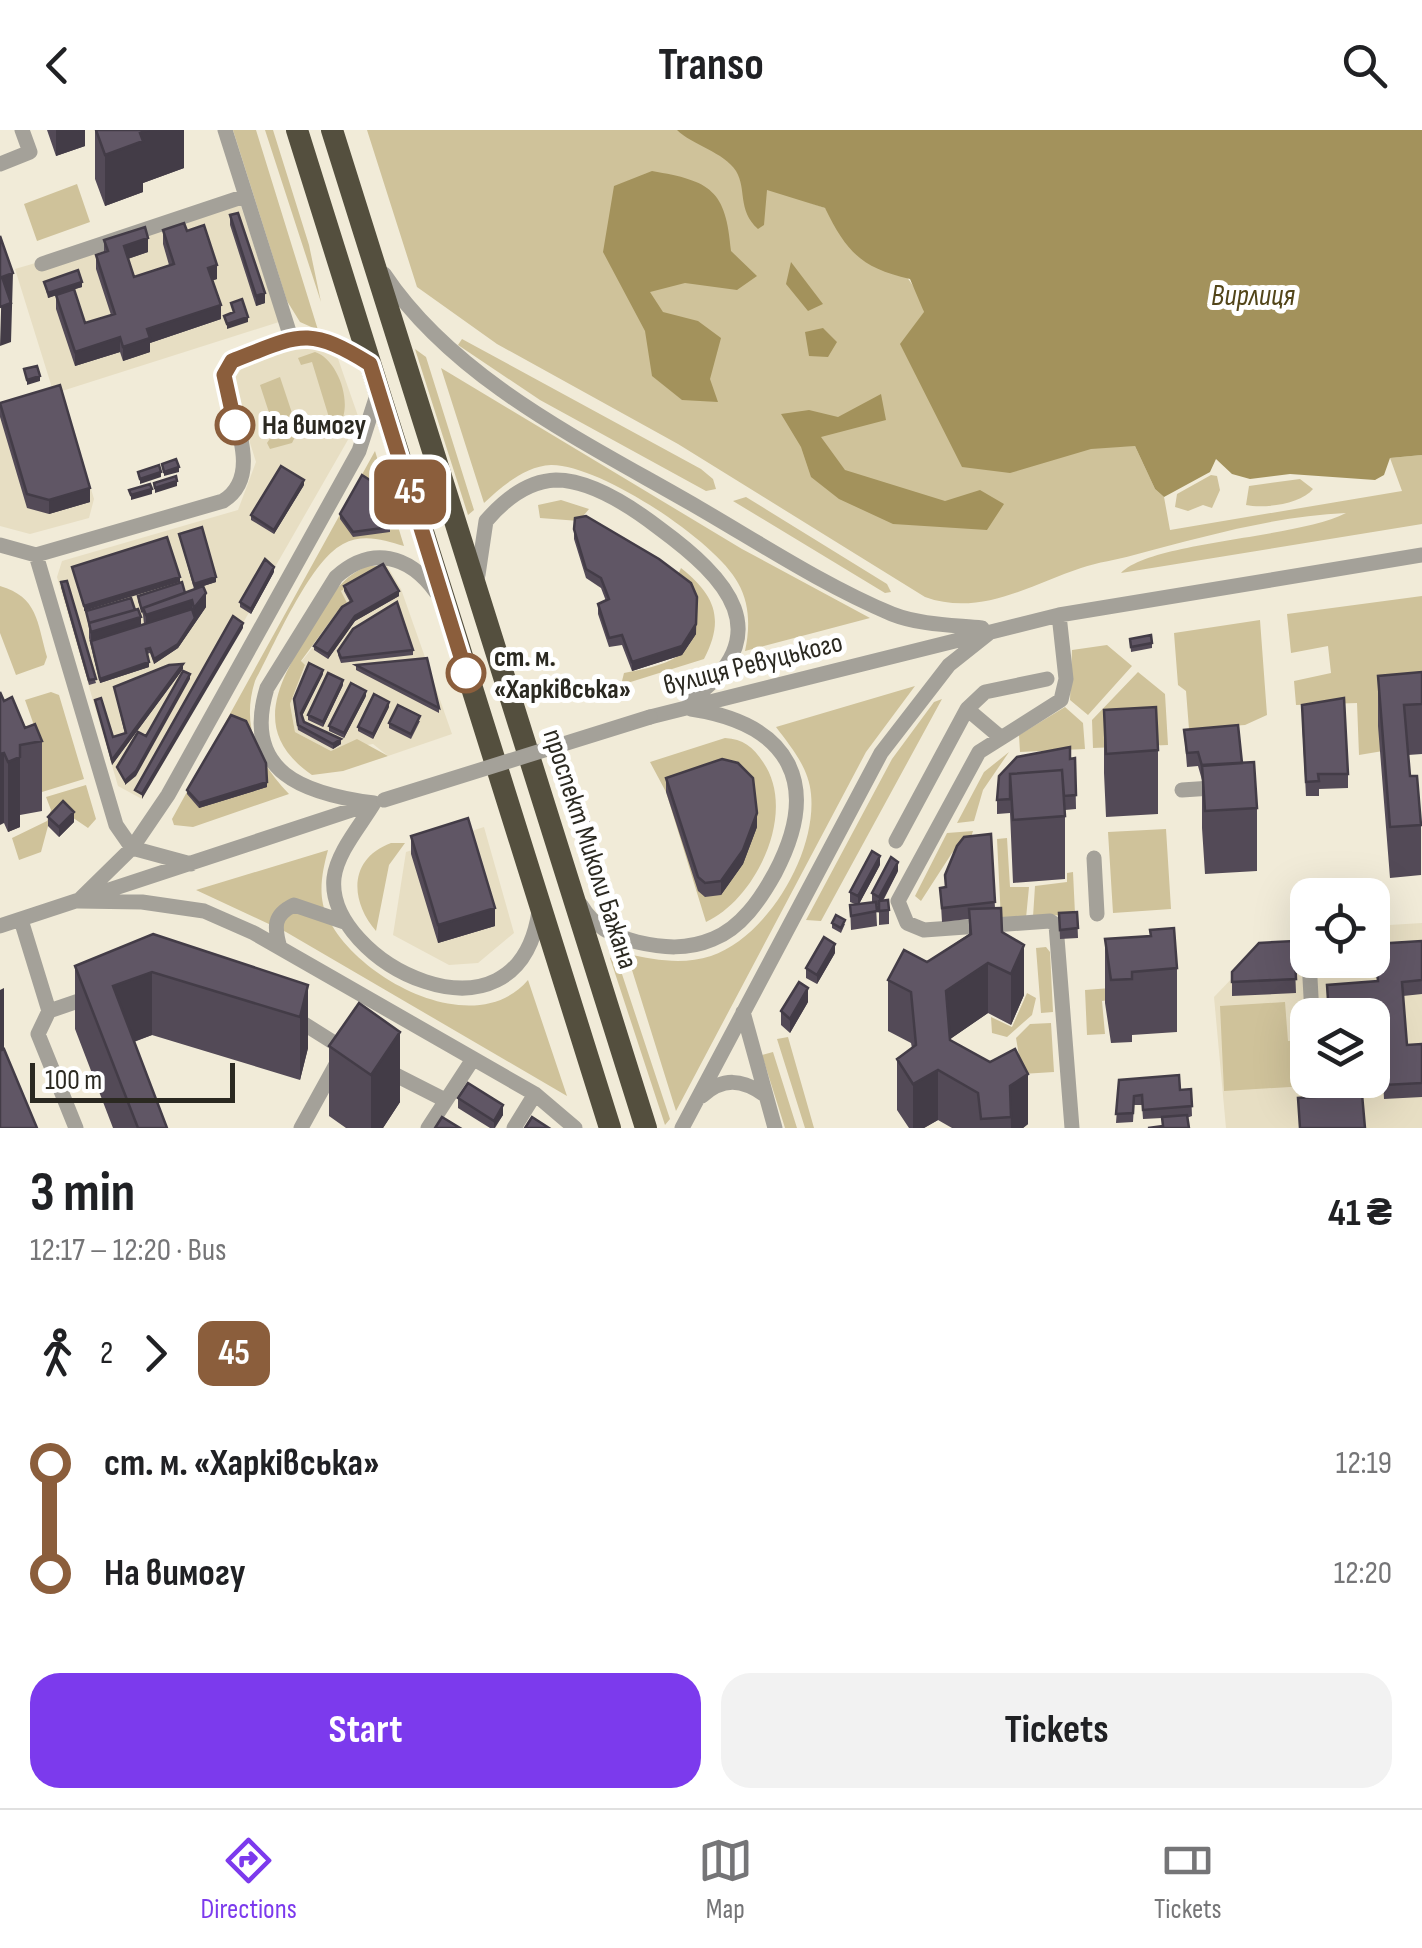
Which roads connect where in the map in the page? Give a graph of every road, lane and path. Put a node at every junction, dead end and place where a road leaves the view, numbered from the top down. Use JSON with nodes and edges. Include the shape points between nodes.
{"nodes":[{"id":1,"x":22,"y":130,"type":"edge"},
{"id":2,"x":224,"y":130,"type":"edge"},
{"id":3,"x":297,"y":130,"type":"edge"},
{"id":4,"x":332,"y":130,"type":"edge"},
{"id":5,"x":0,"y":164,"type":"edge"},
{"id":6,"x":245,"y":196,"type":"junction"},
{"id":7,"x":370,"y":253,"type":"junction"},
{"id":8,"x":42,"y":264,"type":"dead end"},
{"id":9,"x":292,"y":341,"type":"junction"},
{"id":10,"x":370,"y":364,"type":"junction"},
{"id":11,"x":378,"y":391,"type":"junction"},
{"id":12,"x":0,"y":545,"type":"edge"},
{"id":13,"x":36,"y":555,"type":"junction"},
{"id":14,"x":1422,"y":555,"type":"edge"},
{"id":15,"x":478,"y":594,"type":"junction"},
{"id":16,"x":444,"y":603,"type":"junction"},
{"id":17,"x":1058,"y":616,"type":"junction"},
{"id":18,"x":996,"y":629,"type":"junction"},
{"id":19,"x":1047,"y":679,"type":"dead end"},
{"id":20,"x":682,"y":707,"type":"junction"},
{"id":21,"x":967,"y":709,"type":"junction"},
{"id":22,"x":999,"y":736,"type":"junction"},
{"id":23,"x":1212,"y":788,"type":"edge"},
{"id":24,"x":1182,"y":790,"type":"dead end"},
{"id":25,"x":379,"y":802,"type":"junction"},
{"id":26,"x":896,"y":841,"type":"dead end"},
{"id":27,"x":132,"y":848,"type":"junction"},
{"id":28,"x":1094,"y":858,"type":"dead end"},
{"id":29,"x":191,"y":864,"type":"junction"},
{"id":30,"x":573,"y":893,"type":"junction"},
{"id":31,"x":78,"y":901,"type":"junction"},
{"id":32,"x":540,"y":902,"type":"junction"},
{"id":33,"x":1097,"y":914,"type":"dead end"},
{"id":34,"x":21,"y":920,"type":"junction"},
{"id":35,"x":344,"y":922,"type":"junction"},
{"id":36,"x":0,"y":926,"type":"edge"},
{"id":37,"x":280,"y":948,"type":"junction"},
{"id":38,"x":114,"y":989,"type":"edge"},
{"id":39,"x":279,"y":1010,"type":"edge"},
{"id":40,"x":49,"y":1011,"type":"junction"},
{"id":41,"x":743,"y":1012,"type":"junction"},
{"id":42,"x":344,"y":1050,"type":"junction"},
{"id":43,"x":473,"y":1059,"type":"junction"},
{"id":44,"x":535,"y":1094,"type":"junction"},
{"id":45,"x":765,"y":1096,"type":"junction"},
{"id":46,"x":445,"y":1100,"type":"junction"},
{"id":47,"x":695,"y":1102,"type":"junction"},
{"id":48,"x":76,"y":1128,"type":"edge"},
{"id":49,"x":301,"y":1128,"type":"edge"},
{"id":50,"x":428,"y":1128,"type":"edge"},
{"id":51,"x":514,"y":1128,"type":"edge"},
{"id":52,"x":575,"y":1128,"type":"edge"},
{"id":53,"x":610,"y":1128,"type":"edge"},
{"id":54,"x":646,"y":1128,"type":"edge"},
{"id":55,"x":682,"y":1128,"type":"edge"},
{"id":56,"x":775,"y":1128,"type":"edge"},
{"id":57,"x":1072,"y":1128,"type":"edge"}],
"edges":[{"from":1,"to":5,"type":"street","via":[[30,152]]},
{"from":2,"to":6,"type":"street"},
{"from":3,"to":10,"type":"highway"},
{"from":4,"to":7,"type":"highway","name":"проспект Миколи Бажана"},
{"from":6,"to":8,"type":"street"},
{"from":6,"to":9,"type":"street"},
{"from":7,"to":15,"type":"highway","name":"проспект Миколи Бажана"},
{"from":7,"to":18,"type":"street","via":[[402,300],[447,347],[631,468],[892,614]]},
{"from":9,"to":10,"type":"street","via":[[326,338]]},
{"from":9,"to":13,"type":"street","via":[[232,361],[224,375],[245,473],[236,493]]},
{"from":10,"to":11,"type":"highway"},
{"from":11,"to":16,"type":"highway"},
{"from":11,"to":27,"type":"street","via":[[359,451]]},
{"from":12,"to":13,"type":"street"},
{"from":13,"to":27,"type":"street","via":[[111,811]]},
{"from":14,"to":17,"type":"street","name":"вулиця Ревуцького"},
{"from":15,"to":20,"type":"street","via":[[486,522],[527,487],[574,482],[641,515],[714,571],[737,619],[721,674]]},
{"from":15,"to":30,"type":"highway","name":"проспект Миколи Бажана"},
{"from":16,"to":25,"type":"street","via":[[423,574],[400,560],[380,556],[349,565],[267,688],[262,738],[280,772],[332,798]]},
{"from":16,"to":32,"type":"highway"},
{"from":17,"to":18,"type":"street","name":"вулиця Ревуцького"},
{"from":17,"to":22,"type":"street","via":[[1066,679],[1061,700]]},
{"from":18,"to":20,"type":"street","name":"вулиця Ревуцького"},
{"from":18,"to":41,"type":"street","via":[[949,665],[880,753]]},
{"from":19,"to":21,"type":"street","via":[[984,692]]},
{"from":20,"to":25,"type":"street","name":"вулиця Ревуцького","bridge":true},
{"from":20,"to":30,"type":"street","via":[[734,716],[785,760],[798,811],[770,881],[735,926],[710,941],[675,948],[600,928]]},
{"from":21,"to":22,"type":"street"},
{"from":21,"to":26,"type":"street"},
{"from":22,"to":57,"type":"street","via":[[971,765],[901,892],[899,909],[907,923],[924,930],[1056,925]]},
{"from":23,"to":24,"type":"street"},
{"from":25,"to":29,"type":"street","name":"вулиця Ревуцького"},
{"from":25,"to":35,"type":"street","via":[[334,876]]},
{"from":27,"to":29,"type":"street"},
{"from":27,"to":31,"type":"street"},
{"from":28,"to":33,"type":"street"},
{"from":29,"to":31,"type":"street","name":"вулиця Ревуцького"},
{"from":30,"to":54,"type":"highway","name":"проспект Миколи Бажана"},
{"from":31,"to":34,"type":"street","name":"вулиця Ревуцького"},
{"from":31,"to":37,"type":"street","via":[[204,911]]},
{"from":32,"to":35,"type":"street","via":[[535,935],[520,966],[468,989],[427,983],[379,956]]},
{"from":32,"to":53,"type":"highway"},
{"from":34,"to":36,"type":"street","name":"вулиця Ревуцького"},
{"from":34,"to":40,"type":"street"},
{"from":35,"to":37,"type":"street","via":[[294,905],[281,911],[274,927]]},
{"from":37,"to":43,"type":"street"},
{"from":38,"to":40,"type":"street"},
{"from":39,"to":42,"type":"street"},
{"from":40,"to":48,"type":"street","via":[[38,1040]]},
{"from":41,"to":45,"type":"street"},
{"from":41,"to":47,"type":"street"},
{"from":42,"to":46,"type":"street"},
{"from":42,"to":49,"type":"street"},
{"from":43,"to":44,"type":"street"},
{"from":43,"to":46,"type":"street"},
{"from":44,"to":51,"type":"street"},
{"from":44,"to":52,"type":"street"},
{"from":45,"to":47,"type":"street","via":[[743,1082],[724,1082]]},
{"from":45,"to":56,"type":"street"},
{"from":46,"to":50,"type":"street"},
{"from":47,"to":55,"type":"street"}]}
